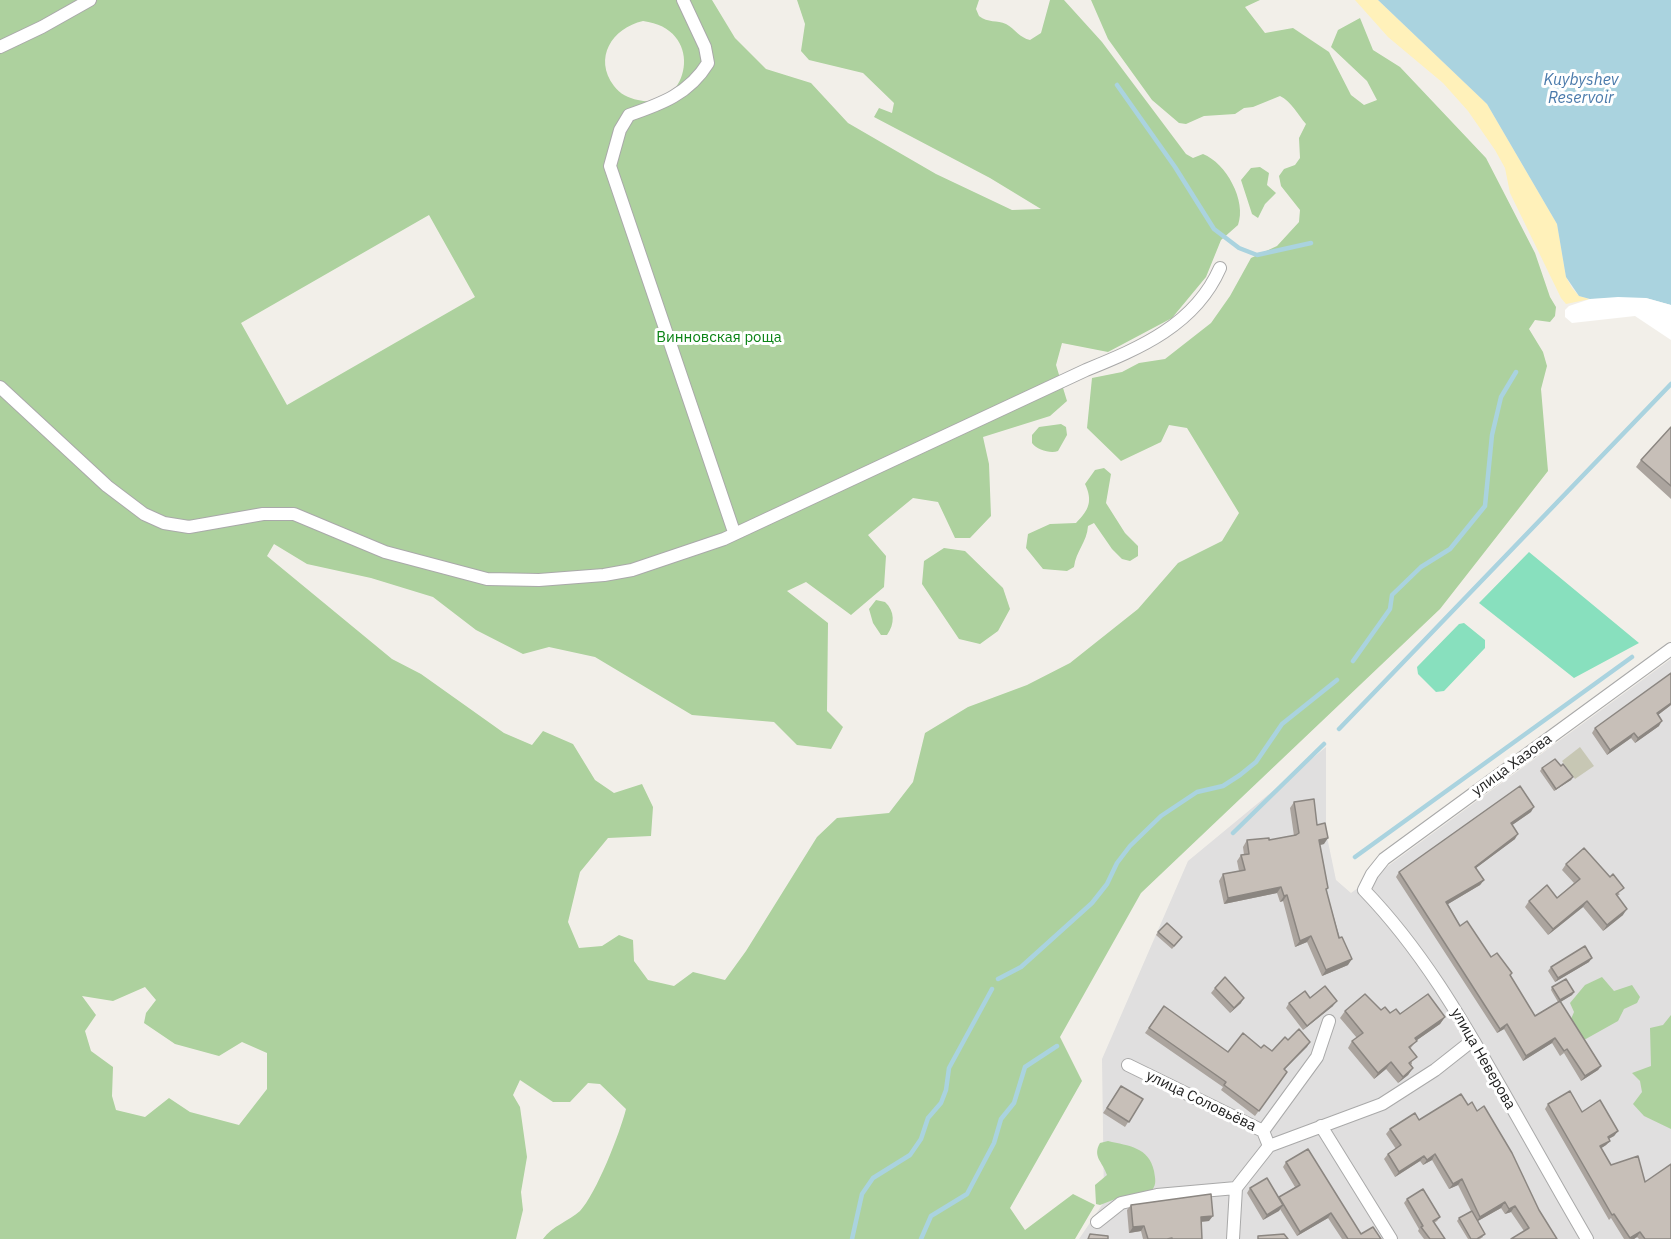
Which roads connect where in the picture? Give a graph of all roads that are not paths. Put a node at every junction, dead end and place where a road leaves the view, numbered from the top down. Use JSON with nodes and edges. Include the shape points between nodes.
{"nodes":[{"id":1,"x":90,"y":0,"type":"edge"},
{"id":2,"x":683,"y":0,"type":"edge"},
{"id":3,"x":0,"y":47,"type":"edge"},
{"id":4,"x":1220,"y":268,"type":"dead end"},
{"id":5,"x":0,"y":387,"type":"edge"},
{"id":6,"x":734,"y":532,"type":"junction"},
{"id":7,"x":1671,"y":649,"type":"edge"},
{"id":8,"x":1364,"y":891,"type":"joint"},
{"id":9,"x":1329,"y":1021,"type":"dead end"},
{"id":10,"x":1473,"y":1040,"type":"junction"},
{"id":11,"x":1128,"y":1065,"type":"dead end"},
{"id":12,"x":1321,"y":1126,"type":"junction"},
{"id":13,"x":1263,"y":1131,"type":"junction"},
{"id":14,"x":1269,"y":1146,"type":"junction"},
{"id":15,"x":1236,"y":1188,"type":"junction"},
{"id":16,"x":1097,"y":1222,"type":"dead end"},
{"id":17,"x":1233,"y":1239,"type":"edge"},
{"id":18,"x":1391,"y":1239,"type":"edge"},
{"id":19,"x":1587,"y":1239,"type":"edge"}],
"edges":[{"from":1,"to":3,"type":"street"},
{"from":2,"to":6,"type":"street","via":[[705,47],[708,63],[697,81],[682,91],[629,115],[620,130],[610,166]]},
{"from":4,"to":6,"type":"street","via":[[1202,300],[1178,325],[1131,352]]},
{"from":5,"to":6,"type":"street","via":[[107,486],[144,514],[164,523],[189,526],[263,514],[294,514],[385,552],[487,579],[539,580],[632,570]]},
{"from":7,"to":8,"type":"street","name":"улица Хазова","via":[[1383,859]]},
{"from":8,"to":10,"type":"street","name":"улица Неверова","via":[[1420,954]]},
{"from":9,"to":13,"type":"street","via":[[1317,1057]]},
{"from":10,"to":12,"type":"street","via":[[1382,1104]]},
{"from":10,"to":19,"type":"street","name":"улица Неверова"},
{"from":11,"to":13,"type":"street","name":"улица Соловьёва"},
{"from":12,"to":14,"type":"street"},
{"from":12,"to":18,"type":"street"},
{"from":13,"to":14,"type":"street","name":"улица Соловьёва"},
{"from":14,"to":15,"type":"street","name":"улица Соловьёва"},
{"from":15,"to":16,"type":"street","via":[[1157,1195],[1121,1203]]},
{"from":15,"to":17,"type":"street"}]}
